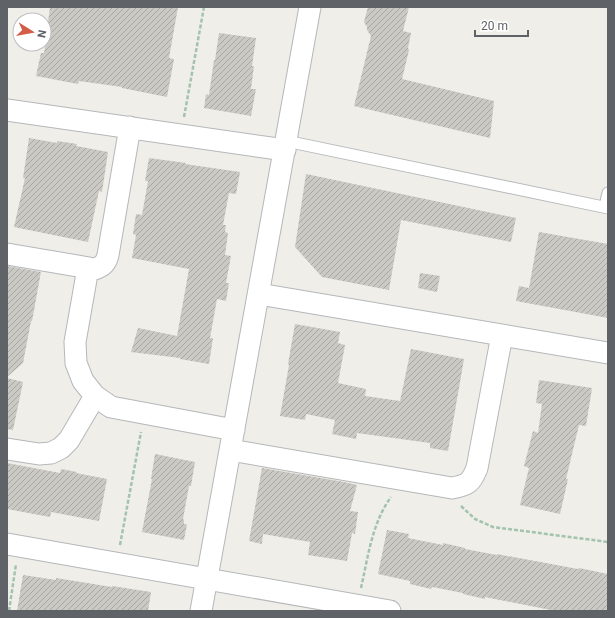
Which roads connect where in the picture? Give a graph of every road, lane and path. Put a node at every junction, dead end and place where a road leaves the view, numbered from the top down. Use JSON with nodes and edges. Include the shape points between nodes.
{"nodes":[{"id":1,"x":204,"y":7,"type":"edge"},
{"id":2,"x":310,"y":7,"type":"edge"},
{"id":3,"x":7,"y":110,"type":"edge"},
{"id":4,"x":130,"y":127,"type":"junction"},
{"id":5,"x":181,"y":135,"type":"junction"},
{"id":6,"x":286,"y":145,"type":"junction"},
{"id":7,"x":608,"y":193,"type":"edge"},
{"id":8,"x":607,"y":207,"type":"edge"},
{"id":9,"x":7,"y":254,"type":"edge"},
{"id":10,"x":88,"y":268,"type":"junction"},
{"id":11,"x":259,"y":294,"type":"junction"},
{"id":12,"x":502,"y":335,"type":"junction"},
{"id":13,"x":608,"y":353,"type":"edge"},
{"id":14,"x":95,"y":396,"type":"junction"},
{"id":15,"x":144,"y":413,"type":"junction"},
{"id":16,"x":234,"y":430,"type":"junction"},
{"id":17,"x":7,"y":449,"type":"edge"},
{"id":18,"x":230,"y":450,"type":"junction"},
{"id":19,"x":403,"y":480,"type":"junction"},
{"id":20,"x":452,"y":488,"type":"junction"},
{"id":21,"x":608,"y":542,"type":"edge"},
{"id":22,"x":13,"y":545,"type":"edge"},
{"id":23,"x":117,"y":563,"type":"junction"},
{"id":24,"x":207,"y":579,"type":"junction"},
{"id":25,"x":358,"y":605,"type":"junction"},
{"id":26,"x":9,"y":611,"type":"edge"},
{"id":27,"x":201,"y":611,"type":"edge"},
{"id":28,"x":390,"y":611,"type":"edge"}],
"edges":[{"from":1,"to":5,"type":"path"},
{"from":2,"to":6,"type":"street"},
{"from":3,"to":4,"type":"street"},
{"from":4,"to":5,"type":"street"},
{"from":4,"to":10,"type":"street","via":[[106,262],[95,269]]},
{"from":5,"to":6,"type":"street"},
{"from":6,"to":8,"type":"lane"},
{"from":6,"to":11,"type":"street"},
{"from":7,"to":8,"type":"lane"},
{"from":9,"to":10,"type":"street"},
{"from":10,"to":14,"type":"street","via":[[75,342],[76,363],[83,381]]},
{"from":11,"to":12,"type":"street"},
{"from":11,"to":16,"type":"street"},
{"from":12,"to":13,"type":"street"},
{"from":12,"to":20,"type":"street","via":[[477,468],[472,479],[463,486]]},
{"from":14,"to":15,"type":"street","via":[[111,407]]},
{"from":14,"to":17,"type":"street","via":[[69,440],[61,448],[39,454]]},
{"from":15,"to":16,"type":"street"},
{"from":15,"to":23,"type":"path"},
{"from":16,"to":18,"type":"street"},
{"from":18,"to":19,"type":"street"},
{"from":18,"to":24,"type":"street"},
{"from":19,"to":20,"type":"street"},
{"from":19,"to":25,"type":"path","via":[[389,499],[378,521]]},
{"from":20,"to":21,"type":"path","via":[[460,506],[475,519],[493,527]]},
{"from":22,"to":23,"type":"street"},
{"from":22,"to":26,"type":"path"},
{"from":23,"to":24,"type":"street"},
{"from":24,"to":25,"type":"street"},
{"from":24,"to":27,"type":"street"},
{"from":25,"to":28,"type":"street"}]}
